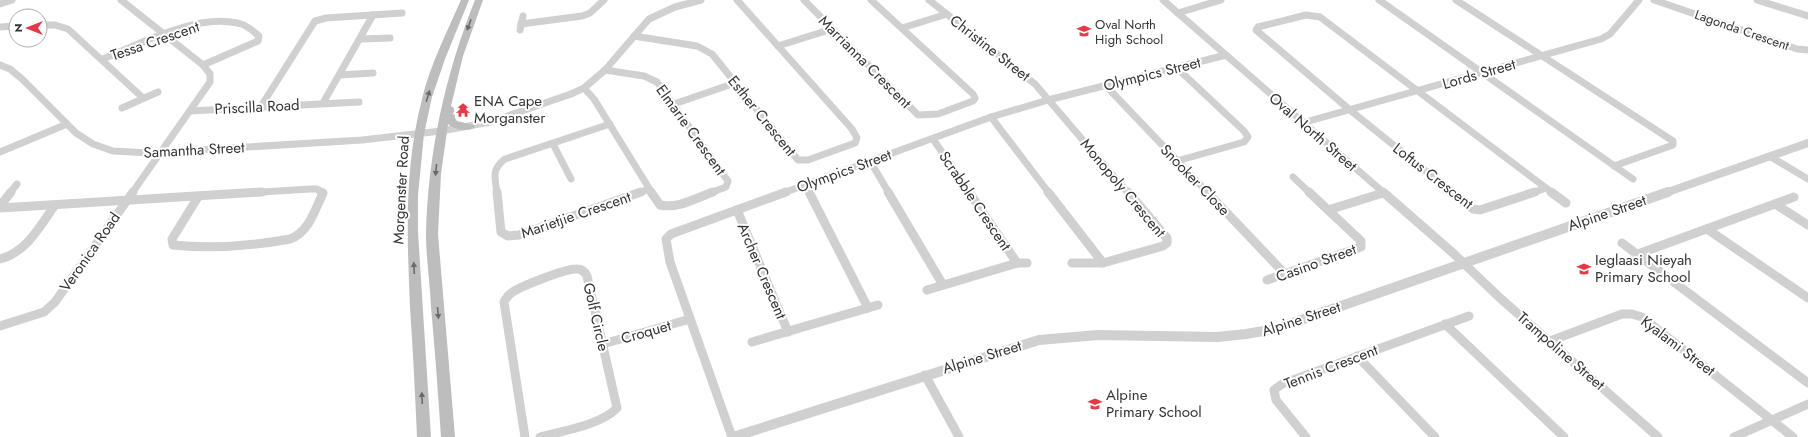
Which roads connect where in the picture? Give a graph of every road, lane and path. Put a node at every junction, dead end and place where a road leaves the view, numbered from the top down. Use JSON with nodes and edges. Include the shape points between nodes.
{"nodes":[{"id":1,"x":12,"y":0,"type":"edge"},
{"id":2,"x":121,"y":0,"type":"edge"},
{"id":3,"x":465,"y":0,"type":"edge"},
{"id":4,"x":479,"y":0,"type":"edge"},
{"id":5,"x":604,"y":0,"type":"edge"},
{"id":6,"x":669,"y":0,"type":"edge"},
{"id":7,"x":701,"y":0,"type":"edge"},
{"id":8,"x":737,"y":0,"type":"edge"},
{"id":9,"x":804,"y":0,"type":"edge"},
{"id":10,"x":871,"y":0,"type":"edge"},
{"id":11,"x":929,"y":0,"type":"edge"},
{"id":12,"x":1163,"y":0,"type":"edge"},
{"id":13,"x":1221,"y":0,"type":"edge"},
{"id":14,"x":1380,"y":0,"type":"edge"},
{"id":15,"x":1456,"y":0,"type":"edge"},
{"id":16,"x":1640,"y":0,"type":"edge"},
{"id":17,"x":1654,"y":0,"type":"edge"},
{"id":18,"x":1757,"y":0,"type":"edge"},
{"id":19,"x":0,"y":4,"type":"edge"},
{"id":20,"x":675,"y":7,"type":"junction"},
{"id":21,"x":402,"y":13,"type":"dead end"},
{"id":22,"x":1178,"y":13,"type":"junction"},
{"id":23,"x":373,"y":14,"type":"junction"},
{"id":24,"x":947,"y":14,"type":"junction"},
{"id":25,"x":523,"y":16,"type":"dead end"},
{"id":26,"x":1808,"y":16,"type":"edge"},
{"id":27,"x":48,"y":25,"type":"edge"},
{"id":28,"x":902,"y":28,"type":"junction"},
{"id":29,"x":832,"y":29,"type":"junction"},
{"id":30,"x":164,"y":35,"type":"junction"},
{"id":31,"x":634,"y":36,"type":"junction"},
{"id":32,"x":390,"y":38,"type":"dead end"},
{"id":33,"x":360,"y":39,"type":"junction"},
{"id":34,"x":778,"y":46,"type":"junction"},
{"id":35,"x":1808,"y":50,"type":"edge"},
{"id":36,"x":1226,"y":55,"type":"junction"},
{"id":37,"x":1543,"y":56,"type":"junction"},
{"id":38,"x":103,"y":59,"type":"junction"},
{"id":39,"x":0,"y":65,"type":"edge"},
{"id":40,"x":204,"y":65,"type":"junction"},
{"id":41,"x":1177,"y":68,"type":"junction"},
{"id":42,"x":605,"y":70,"type":"junction"},
{"id":43,"x":373,"y":73,"type":"dead end"},
{"id":44,"x":1482,"y":73,"type":"junction"},
{"id":45,"x":340,"y":75,"type":"junction"},
{"id":46,"x":735,"y":83,"type":"junction"},
{"id":47,"x":1106,"y":86,"type":"junction"},
{"id":48,"x":584,"y":88,"type":"junction"},
{"id":49,"x":158,"y":92,"type":"dead end"},
{"id":50,"x":1418,"y":92,"type":"junction"},
{"id":51,"x":143,"y":98,"type":"junction"},
{"id":52,"x":447,"y":98,"type":"junction"},
{"id":53,"x":1048,"y":100,"type":"junction"},
{"id":54,"x":359,"y":102,"type":"dead end"},
{"id":55,"x":323,"y":103,"type":"junction"},
{"id":56,"x":674,"y":104,"type":"junction"},
{"id":57,"x":122,"y":108,"type":"dead end"},
{"id":58,"x":260,"y":108,"type":"junction"},
{"id":59,"x":1350,"y":110,"type":"junction"},
{"id":60,"x":190,"y":111,"type":"junction"},
{"id":61,"x":991,"y":117,"type":"junction"},
{"id":62,"x":1302,"y":123,"type":"junction"},
{"id":63,"x":67,"y":124,"type":"junction"},
{"id":64,"x":610,"y":124,"type":"junction"},
{"id":65,"x":470,"y":126,"type":"junction"},
{"id":66,"x":441,"y":131,"type":"junction"},
{"id":67,"x":419,"y":134,"type":"junction"},
{"id":68,"x":933,"y":139,"type":"junction"},
{"id":69,"x":1808,"y":143,"type":"edge"},
{"id":70,"x":553,"y":144,"type":"junction"},
{"id":71,"x":0,"y":152,"type":"edge"},
{"id":72,"x":160,"y":152,"type":"junction"},
{"id":73,"x":1771,"y":157,"type":"junction"},
{"id":74,"x":870,"y":161,"type":"junction"},
{"id":75,"x":1177,"y":161,"type":"junction"},
{"id":76,"x":1614,"y":166,"type":"junction"},
{"id":77,"x":1293,"y":177,"type":"dead end"},
{"id":78,"x":571,"y":179,"type":"dead end"},
{"id":79,"x":1633,"y":179,"type":"dead end"},
{"id":80,"x":1808,"y":179,"type":"edge"},
{"id":81,"x":17,"y":184,"type":"dead end"},
{"id":82,"x":806,"y":185,"type":"junction"},
{"id":83,"x":1547,"y":188,"type":"junction"},
{"id":84,"x":649,"y":189,"type":"junction"},
{"id":85,"x":1383,"y":193,"type":"junction"},
{"id":86,"x":198,"y":196,"type":"junction"},
{"id":87,"x":1794,"y":197,"type":"dead end"},
{"id":88,"x":126,"y":201,"type":"junction"},
{"id":89,"x":1566,"y":203,"type":"dead end"},
{"id":90,"x":1775,"y":204,"type":"junction"},
{"id":91,"x":55,"y":205,"type":"junction"},
{"id":92,"x":0,"y":207,"type":"edge"},
{"id":93,"x":737,"y":210,"type":"junction"},
{"id":94,"x":1328,"y":210,"type":"junction"},
{"id":95,"x":1808,"y":225,"type":"edge"},
{"id":96,"x":1707,"y":229,"type":"junction"},
{"id":97,"x":1622,"y":242,"type":"dead end"},
{"id":98,"x":1638,"y":254,"type":"junction"},
{"id":99,"x":0,"y":259,"type":"edge"},
{"id":100,"x":1017,"y":263,"type":"junction"},
{"id":101,"x":1027,"y":263,"type":"dead end"},
{"id":102,"x":1072,"y":263,"type":"dead end"},
{"id":103,"x":1103,"y":263,"type":"junction"},
{"id":104,"x":1464,"y":264,"type":"junction"},
{"id":105,"x":1285,"y":274,"type":"junction"},
{"id":106,"x":1267,"y":280,"type":"dead end"},
{"id":107,"x":943,"y":285,"type":"junction"},
{"id":108,"x":927,"y":290,"type":"dead end"},
{"id":109,"x":1808,"y":298,"type":"edge"},
{"id":110,"x":878,"y":305,"type":"dead end"},
{"id":111,"x":868,"y":308,"type":"junction"},
{"id":112,"x":1469,"y":316,"type":"dead end"},
{"id":113,"x":690,"y":319,"type":"junction"},
{"id":114,"x":1445,"y":324,"type":"junction"},
{"id":115,"x":0,"y":326,"type":"edge"},
{"id":116,"x":788,"y":332,"type":"junction"},
{"id":117,"x":1550,"y":341,"type":"junction"},
{"id":118,"x":752,"y":342,"type":"dead end"},
{"id":119,"x":603,"y":344,"type":"junction"},
{"id":120,"x":1357,"y":356,"type":"junction"},
{"id":121,"x":925,"y":375,"type":"junction"},
{"id":122,"x":1808,"y":383,"type":"edge"},
{"id":123,"x":1808,"y":404,"type":"edge"},
{"id":124,"x":1772,"y":420,"type":"junction"},
{"id":125,"x":424,"y":437,"type":"edge"},
{"id":126,"x":448,"y":437,"type":"edge"},
{"id":127,"x":524,"y":437,"type":"edge"},
{"id":128,"x":540,"y":437,"type":"edge"},
{"id":129,"x":733,"y":437,"type":"edge"},
{"id":130,"x":959,"y":437,"type":"edge"},
{"id":131,"x":1306,"y":437,"type":"edge"},
{"id":132,"x":1435,"y":437,"type":"edge"},
{"id":133,"x":1564,"y":437,"type":"edge"},
{"id":134,"x":1658,"y":437,"type":"edge"},
{"id":135,"x":1734,"y":437,"type":"edge"},
{"id":136,"x":1793,"y":437,"type":"edge"}],
"edges":[{"from":1,"to":19,"type":"street"},
{"from":2,"to":30,"type":"street"},
{"from":67,"to":3,"type":"main road","name":"Morgenster Road","one_way":true,"via":[[427,96]]},
{"from":4,"to":52,"type":"main road","one_way":true,"via":[[460,51]]},
{"from":5,"to":25,"type":"street","via":[[590,13],[582,16],[521,26]]},
{"from":6,"to":20,"type":"street"},
{"from":7,"to":20,"type":"street"},
{"from":8,"to":34,"type":"street","name":"Esther Crescent"},
{"from":9,"to":29,"type":"street","name":"Marrianna Crescent"},
{"from":10,"to":28,"type":"street","name":"Marrianna Crescent"},
{"from":11,"to":24,"type":"street","name":"Christine Street"},
{"from":12,"to":22,"type":"street","name":"Oval North Street"},
{"from":13,"to":22,"type":"street"},
{"from":14,"to":44,"type":"street"},
{"from":15,"to":37,"type":"street"},
{"from":16,"to":37,"type":"street","name":"Lords Street","via":[[1606,37]]},
{"from":17,"to":35,"type":"street","name":"Lagonda Crescent","via":[[1797,49]]},
{"from":18,"to":26,"type":"street"},
{"from":20,"to":31,"type":"street","via":[[649,19]]},
{"from":21,"to":23,"type":"street"},
{"from":22,"to":36,"type":"street","name":"Oval North Street"},
{"from":23,"to":33,"type":"street"},
{"from":23,"to":58,"type":"street","via":[[326,18],[312,24]]},
{"from":24,"to":28,"type":"street"},
{"from":24,"to":53,"type":"street","name":"Christine Street","via":[[1030,79]]},
{"from":27,"to":38,"type":"street","via":[[68,29]]},
{"from":28,"to":29,"type":"street","name":"Marrianna Crescent","via":[[973,94],[973,101],[933,116],[918,115]]},
{"from":29,"to":34,"type":"street"},
{"from":30,"to":38,"type":"street","name":"Tessa Crescent"},
{"from":30,"to":40,"type":"street"},
{"from":30,"to":40,"type":"street","name":"Tessa Crescent","via":[[191,25],[228,22],[242,24],[259,36],[258,41]]},
{"from":31,"to":42,"type":"street"},
{"from":31,"to":46,"type":"street","name":"Esther Crescent","via":[[704,49],[712,54]]},
{"from":32,"to":33,"type":"street"},
{"from":33,"to":45,"type":"street"},
{"from":34,"to":46,"type":"street","name":"Esther Crescent","via":[[852,128],[857,138],[855,142],[808,160],[798,160]]},
{"from":36,"to":41,"type":"street","name":"Olympics Street"},
{"from":36,"to":62,"type":"street","name":"Oval North Street"},
{"from":37,"to":44,"type":"street","name":"Lords Street"},
{"from":37,"to":76,"type":"street","via":[[1673,141],[1673,145]]},
{"from":38,"to":51,"type":"street"},
{"from":39,"to":63,"type":"street","name":"Samantha Street","via":[[19,75]]},
{"from":40,"to":60,"type":"street","name":"Veronica Road","via":[[210,74],[210,82]]},
{"from":41,"to":47,"type":"street","name":"Olympics Street"},
{"from":41,"to":75,"type":"street","via":[[1244,130],[1248,137],[1244,142]]},
{"from":42,"to":48,"type":"street"},
{"from":42,"to":56,"type":"street","name":"Elmarie Crescent","via":[[654,80]]},
{"from":43,"to":45,"type":"street"},
{"from":44,"to":50,"type":"street","name":"Lords Street"},
{"from":44,"to":76,"type":"street"},
{"from":45,"to":55,"type":"street"},
{"from":46,"to":56,"type":"street"},
{"from":47,"to":53,"type":"street","name":"Olympics Street"},
{"from":47,"to":75,"type":"street","name":"Snooker Close"},
{"from":48,"to":64,"type":"street","name":"Elmarie Crescent"},
{"from":48,"to":65,"type":"street","name":"Samantha Street","via":[[499,119]]},
{"from":49,"to":51,"type":"street"},
{"from":50,"to":59,"type":"street","name":"Lords Street"},
{"from":50,"to":59,"type":"street","via":[[1317,16],[1306,16],[1257,28],[1257,32]]},
{"from":50,"to":83,"type":"street"},
{"from":51,"to":57,"type":"street"},
{"from":52,"to":65,"type":"main road","via":[[450,120],[455,125]]},
{"from":52,"to":66,"type":"main road"},
{"from":53,"to":61,"type":"street","name":"Olympics Street"},
{"from":53,"to":103,"type":"street","name":"Monopoly Crescent","via":[[1167,238],[1167,243],[1163,246]]},
{"from":54,"to":55,"type":"street","name":"Priscilla Road"},
{"from":55,"to":58,"type":"street","name":"Priscilla Road"},
{"from":56,"to":84,"type":"street","name":"Elmarie Crescent","via":[[726,177],[728,184],[722,190],[671,207],[658,204]]},
{"from":58,"to":60,"type":"street","name":"Priscilla Road"},
{"from":59,"to":62,"type":"street","name":"Lords Street"},
{"from":59,"to":83,"type":"street","name":"Loftus Crescent","via":[[1473,209],[1480,210]]},
{"from":60,"to":72,"type":"street","name":"Veronica Road"},
{"from":61,"to":68,"type":"street","name":"Olympics Street"},
{"from":61,"to":103,"type":"street"},
{"from":62,"to":85,"type":"street","name":"Oval North Street"},
{"from":63,"to":71,"type":"street"},
{"from":63,"to":72,"type":"street","name":"Samantha Street","via":[[100,147],[127,152]]},
{"from":64,"to":70,"type":"street","name":"Marietjie Crescent"},
{"from":64,"to":84,"type":"street","name":"Elmarie Crescent"},
{"from":65,"to":66,"type":"street","name":"Samantha Street"},
{"from":66,"to":67,"type":"street","name":"Samantha Street"},
{"from":66,"to":126,"type":"main road","one_way":true,"via":[[434,189],[432,236]]},
{"from":67,"to":72,"type":"street","name":"Samantha Street","via":[[362,140]]},
{"from":125,"to":67,"type":"main road","name":"Morgenster Road","one_way":true,"via":[[412,232]]},
{"from":68,"to":74,"type":"street","name":"Olympics Street"},
{"from":68,"to":100,"type":"street","name":"Scrabble Crescent"},
{"from":69,"to":73,"type":"street","name":"Alpine Street"},
{"from":70,"to":78,"type":"street"},
{"from":70,"to":84,"type":"street","name":"Marietjie Crescent","via":[[505,159],[495,168],[503,235],[520,235]]},
{"from":72,"to":88,"type":"street","name":"Veronica Road"},
{"from":73,"to":80,"type":"street"},
{"from":73,"to":104,"type":"street","name":"Alpine Street"},
{"from":74,"to":82,"type":"street","name":"Olympics Street"},
{"from":74,"to":107,"type":"street"},
{"from":75,"to":105,"type":"street","name":"Snooker Close"},
{"from":76,"to":79,"type":"street"},
{"from":77,"to":94,"type":"street","name":"Casino Street"},
{"from":81,"to":92,"type":"street"},
{"from":82,"to":93,"type":"street","name":"Olympics Street"},
{"from":82,"to":111,"type":"street"},
{"from":83,"to":89,"type":"street"},
{"from":85,"to":94,"type":"street"},
{"from":85,"to":104,"type":"street","name":"Oval North Street"},
{"from":86,"to":86,"type":"street","via":[[172,239],[173,245],[181,247],[280,241],[297,237],[308,224],[323,193],[317,189],[310,189]]},
{"from":86,"to":88,"type":"street"},
{"from":87,"to":90,"type":"street"},
{"from":88,"to":91,"type":"street"},
{"from":88,"to":115,"type":"street","name":"Veronica Road","via":[[50,308]]},
{"from":90,"to":95,"type":"street"},
{"from":90,"to":96,"type":"street"},
{"from":91,"to":92,"type":"street"},
{"from":91,"to":99,"type":"street","via":[[24,247],[15,254]]},
{"from":93,"to":113,"type":"street","name":"Olympics Street","via":[[678,231],[666,239]]},
{"from":93,"to":116,"type":"street","name":"Archer Crescent"},
{"from":94,"to":105,"type":"street","name":"Casino Street","via":[[1358,238],[1362,247]]},
{"from":96,"to":98,"type":"street"},
{"from":96,"to":109,"type":"street"},
{"from":97,"to":98,"type":"street"},
{"from":98,"to":122,"type":"street"},
{"from":100,"to":101,"type":"street","name":"Scrabble Crescent"},
{"from":100,"to":107,"type":"street","name":"Scrabble Crescent"},
{"from":102,"to":103,"type":"street","name":"Monopoly Crescent"},
{"from":104,"to":117,"type":"street","name":"Trampoline Street"},
{"from":104,"to":121,"type":"street","name":"Alpine Street","via":[[1262,332],[1225,336],[1050,338],[1015,346]]},
{"from":105,"to":106,"type":"street","name":"Casino Street"},
{"from":107,"to":108,"type":"street","name":"Scrabble Crescent"},
{"from":110,"to":111,"type":"street","name":"Archer Crescent"},
{"from":111,"to":116,"type":"street","name":"Archer Crescent"},
{"from":112,"to":114,"type":"street","name":"Tennis Crescent"},
{"from":113,"to":119,"type":"street","name":"Croquet"},
{"from":113,"to":129,"type":"street","name":"Olympics Street"},
{"from":114,"to":120,"type":"street","name":"Tennis Crescent"},
{"from":114,"to":133,"type":"street"},
{"from":116,"to":118,"type":"street","name":"Archer Crescent"},
{"from":117,"to":124,"type":"street","name":"Kyalami Street","via":[[1622,314],[1642,317]]},
{"from":117,"to":134,"type":"street","name":"Trampoline Street"},
{"from":119,"to":127,"type":"street","name":"Golf Circle","via":[[587,276],[583,271],[569,270],[509,295],[504,303]]},
{"from":119,"to":128,"type":"street","name":"Golf Circle","via":[[616,399],[615,411],[597,420]]},
{"from":120,"to":131,"type":"street","name":"Tennis Crescent","via":[[1282,384],[1274,390],[1276,400]]},
{"from":120,"to":132,"type":"street"},
{"from":121,"to":129,"type":"street","name":"Alpine Street"},
{"from":121,"to":130,"type":"street"},
{"from":123,"to":124,"type":"street"},
{"from":124,"to":135,"type":"street"},
{"from":124,"to":136,"type":"street","name":"Kyalami Street"}]}
